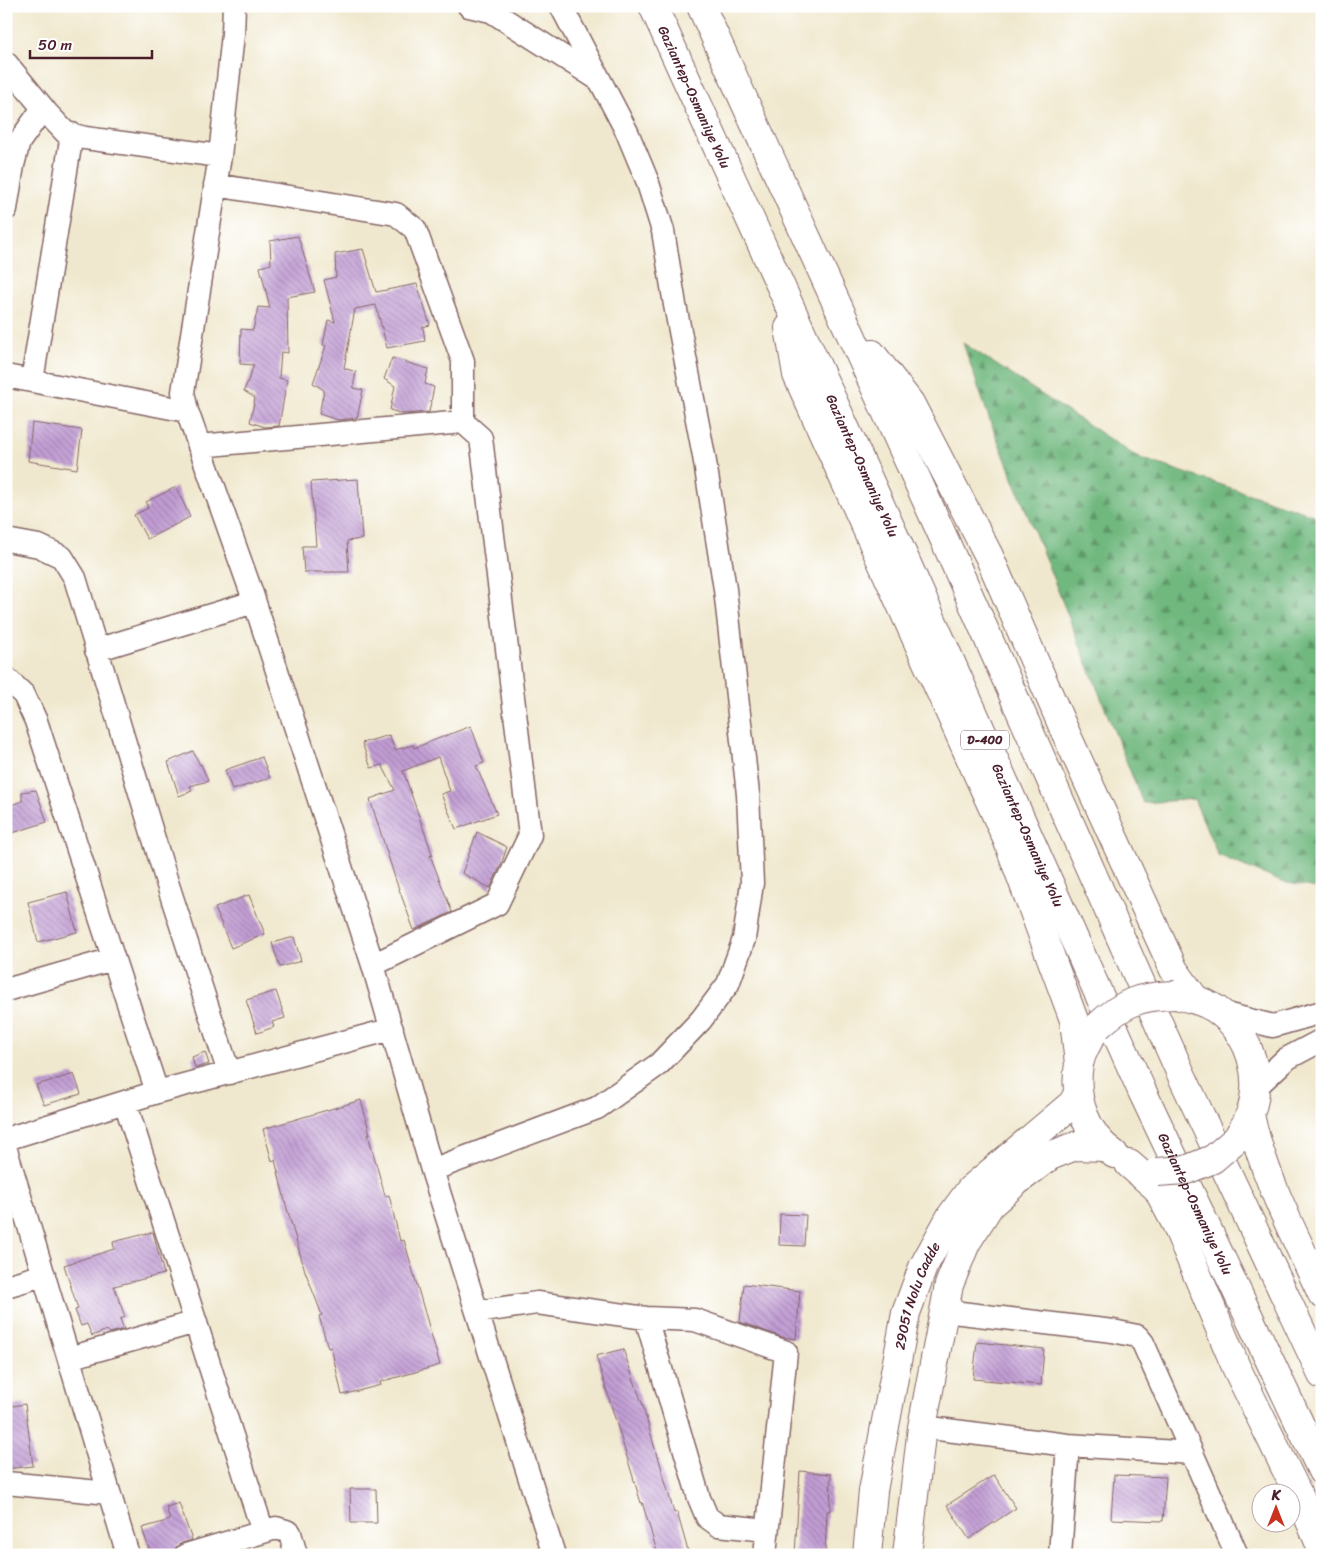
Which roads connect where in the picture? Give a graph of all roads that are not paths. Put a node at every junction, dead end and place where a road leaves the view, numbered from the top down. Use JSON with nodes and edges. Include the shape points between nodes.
{"nodes":[{"id":1,"x":234,"y":6,"type":"edge"},
{"id":2,"x":469,"y":6,"type":"edge"},
{"id":3,"x":561,"y":6,"type":"edge"},
{"id":4,"x":653,"y":6,"type":"edge"},
{"id":5,"x":701,"y":6,"type":"edge"},
{"id":6,"x":494,"y":8,"type":"edge"},
{"id":7,"x":6,"y":63,"type":"edge"},
{"id":8,"x":600,"y":81,"type":"junction"},
{"id":9,"x":42,"y":108,"type":"junction"},
{"id":10,"x":72,"y":134,"type":"junction"},
{"id":11,"x":220,"y":156,"type":"junction"},
{"id":12,"x":215,"y":185,"type":"junction"},
{"id":13,"x":6,"y":209,"type":"edge"},
{"id":14,"x":784,"y":294,"type":"junction"},
{"id":15,"x":843,"y":316,"type":"junction"},
{"id":16,"x":6,"y":376,"type":"edge"},
{"id":17,"x":32,"y":380,"type":"junction"},
{"id":18,"x":187,"y":411,"type":"junction"},
{"id":19,"x":463,"y":422,"type":"junction"},
{"id":20,"x":199,"y":446,"type":"junction"},
{"id":21,"x":6,"y":540,"type":"edge"},
{"id":22,"x":254,"y":602,"type":"junction"},
{"id":23,"x":96,"y":650,"type":"junction"},
{"id":24,"x":6,"y":678,"type":"edge"},
{"id":25,"x":114,"y":959,"type":"junction"},
{"id":26,"x":373,"y":965,"type":"junction"},
{"id":27,"x":6,"y":990,"type":"edge"},
{"id":28,"x":1185,"y":997,"type":"junction"},
{"id":29,"x":1322,"y":1012,"type":"edge"},
{"id":30,"x":1221,"y":1013,"type":"junction"},
{"id":31,"x":392,"y":1029,"type":"junction"},
{"id":32,"x":1322,"y":1040,"type":"edge"},
{"id":33,"x":1079,"y":1064,"type":"junction"},
{"id":34,"x":229,"y":1073,"type":"junction"},
{"id":35,"x":1256,"y":1087,"type":"junction"},
{"id":36,"x":157,"y":1092,"type":"junction"},
{"id":37,"x":1078,"y":1094,"type":"junction"},
{"id":38,"x":125,"y":1102,"type":"junction"},
{"id":39,"x":1250,"y":1115,"type":"junction"},
{"id":40,"x":6,"y":1139,"type":"edge"},
{"id":41,"x":1104,"y":1147,"type":"junction"},
{"id":42,"x":6,"y":1150,"type":"edge"},
{"id":43,"x":1129,"y":1164,"type":"junction"},
{"id":44,"x":432,"y":1170,"type":"junction"},
{"id":45,"x":44,"y":1275,"type":"junction"},
{"id":46,"x":6,"y":1286,"type":"edge"},
{"id":47,"x":1322,"y":1294,"type":"edge"},
{"id":48,"x":477,"y":1312,"type":"junction"},
{"id":49,"x":944,"y":1312,"type":"junction"},
{"id":50,"x":646,"y":1318,"type":"junction"},
{"id":51,"x":196,"y":1322,"type":"junction"},
{"id":52,"x":69,"y":1358,"type":"junction"},
{"id":53,"x":1322,"y":1375,"type":"edge"},
{"id":54,"x":922,"y":1426,"type":"junction"},
{"id":55,"x":1068,"y":1446,"type":"junction"},
{"id":56,"x":1192,"y":1453,"type":"junction"},
{"id":57,"x":1322,"y":1471,"type":"edge"},
{"id":58,"x":6,"y":1483,"type":"edge"},
{"id":59,"x":109,"y":1493,"type":"junction"},
{"id":60,"x":767,"y":1530,"type":"junction"},
{"id":61,"x":264,"y":1532,"type":"junction"},
{"id":62,"x":1322,"y":1549,"type":"edge"},
{"id":63,"x":128,"y":1555,"type":"edge"},
{"id":64,"x":186,"y":1555,"type":"edge"},
{"id":65,"x":296,"y":1555,"type":"edge"},
{"id":66,"x":554,"y":1555,"type":"edge"},
{"id":67,"x":764,"y":1555,"type":"edge"},
{"id":68,"x":867,"y":1555,"type":"edge"},
{"id":69,"x":907,"y":1555,"type":"edge"},
{"id":70,"x":1060,"y":1555,"type":"edge"},
{"id":71,"x":1237,"y":1555,"type":"edge"}],
"edges":[{"from":1,"to":11,"type":"street"},
{"from":2,"to":6,"type":"street"},
{"from":3,"to":8,"type":"street"},
{"from":4,"to":14,"type":"main road","name":"Gaziantep-Osmaniye Yolu","number":"D-400"},
{"from":5,"to":15,"type":"main road","number":"D-400"},
{"from":6,"to":8,"type":"street"},
{"from":7,"to":9,"type":"street"},
{"from":8,"to":44,"type":"street","via":[[627,132],[663,231],[704,456],[725,589],[748,794],[752,883],[744,939],[728,984],[702,1020],[658,1064],[597,1108]]},
{"from":9,"to":10,"type":"street","via":[[66,133]]},
{"from":9,"to":13,"type":"street","via":[[19,142]]},
{"from":10,"to":11,"type":"street"},
{"from":10,"to":17,"type":"street"},
{"from":11,"to":12,"type":"street"},
{"from":12,"to":18,"type":"street","via":[[184,392]]},
{"from":12,"to":19,"type":"street","via":[[396,214],[415,229],[463,361]]},
{"from":14,"to":33,"type":"main road","via":[[797,375],[1007,839],[1074,1020]]},
{"from":14,"to":57,"type":"main road","name":"Gaziantep-Osmaniye Yolu","number":"D-400","via":[[1142,1091]]},
{"from":15,"to":28,"type":"main road","via":[[910,403],[989,556]]},
{"from":15,"to":53,"type":"main road","number":"D-400","via":[[1182,1074]]},
{"from":16,"to":17,"type":"street"},
{"from":17,"to":18,"type":"street"},
{"from":18,"to":20,"type":"street"},
{"from":19,"to":20,"type":"street"},
{"from":19,"to":26,"type":"street","via":[[481,438],[530,835],[497,904]]},
{"from":20,"to":22,"type":"street"},
{"from":21,"to":23,"type":"street","via":[[39,546],[62,557],[75,578]]},
{"from":22,"to":23,"type":"street"},
{"from":22,"to":26,"type":"street"},
{"from":23,"to":34,"type":"street"},
{"from":24,"to":25,"type":"street","via":[[24,695],[36,721]]},
{"from":25,"to":27,"type":"street"},
{"from":25,"to":36,"type":"street"},
{"from":26,"to":31,"type":"street"},
{"from":28,"to":30,"type":"main road"},
{"from":28,"to":33,"type":"main road","bridge":true,"via":[[1153,995],[1114,1011],[1086,1044]]},
{"from":29,"to":30,"type":"street","via":[[1273,1026]]},
{"from":30,"to":35,"type":"main road","via":[[1240,1033],[1253,1059]]},
{"from":31,"to":34,"type":"street"},
{"from":31,"to":44,"type":"street"},
{"from":32,"to":35,"type":"street","via":[[1286,1060]]},
{"from":33,"to":37,"type":"main road"},
{"from":34,"to":36,"type":"street"},
{"from":35,"to":39,"type":"main road"},
{"from":36,"to":38,"type":"street"},
{"from":37,"to":41,"type":"main road","via":[[1086,1123]]},
{"from":37,"to":68,"type":"main road","name":"29051 Nolu Cadde","via":[[1072,1104],[970,1190],[951,1216],[924,1267],[906,1313],[873,1491]]},
{"from":38,"to":40,"type":"street"},
{"from":38,"to":51,"type":"street"},
{"from":39,"to":43,"type":"main road","bridge":true,"via":[[1236,1140],[1213,1159],[1186,1170],[1157,1172]]},
{"from":39,"to":47,"type":"main road","via":[[1256,1143],[1277,1199]]},
{"from":41,"to":43,"type":"main road"},
{"from":41,"to":49,"type":"main road","name":"29051 Nolu Cadde","via":[[1075,1146],[1050,1156],[990,1205],[966,1243],[949,1285]]},
{"from":42,"to":45,"type":"street"},
{"from":43,"to":62,"type":"main road","via":[[1156,1188],[1176,1224],[1236,1367]]},
{"from":44,"to":48,"type":"street"},
{"from":45,"to":46,"type":"street"},
{"from":45,"to":52,"type":"street"},
{"from":48,"to":50,"type":"street","via":[[537,1302]]},
{"from":48,"to":66,"type":"street"},
{"from":49,"to":54,"type":"main road","name":"29051 Nolu Cadde"},
{"from":49,"to":56,"type":"street","via":[[1137,1336]]},
{"from":50,"to":60,"type":"street","via":[[707,1517],[718,1524]]},
{"from":50,"to":60,"type":"street","via":[[695,1320],[786,1352]]},
{"from":51,"to":52,"type":"street"},
{"from":51,"to":61,"type":"street"},
{"from":52,"to":59,"type":"street"},
{"from":54,"to":55,"type":"street"},
{"from":54,"to":69,"type":"main road","name":"29051 Nolu Cadde"},
{"from":55,"to":56,"type":"street"},
{"from":55,"to":70,"type":"street"},
{"from":56,"to":71,"type":"street"},
{"from":58,"to":59,"type":"street"},
{"from":59,"to":63,"type":"street"},
{"from":60,"to":67,"type":"street"},
{"from":61,"to":64,"type":"street"},
{"from":61,"to":65,"type":"street","via":[[276,1528],[286,1531],[290,1534]]}]}
